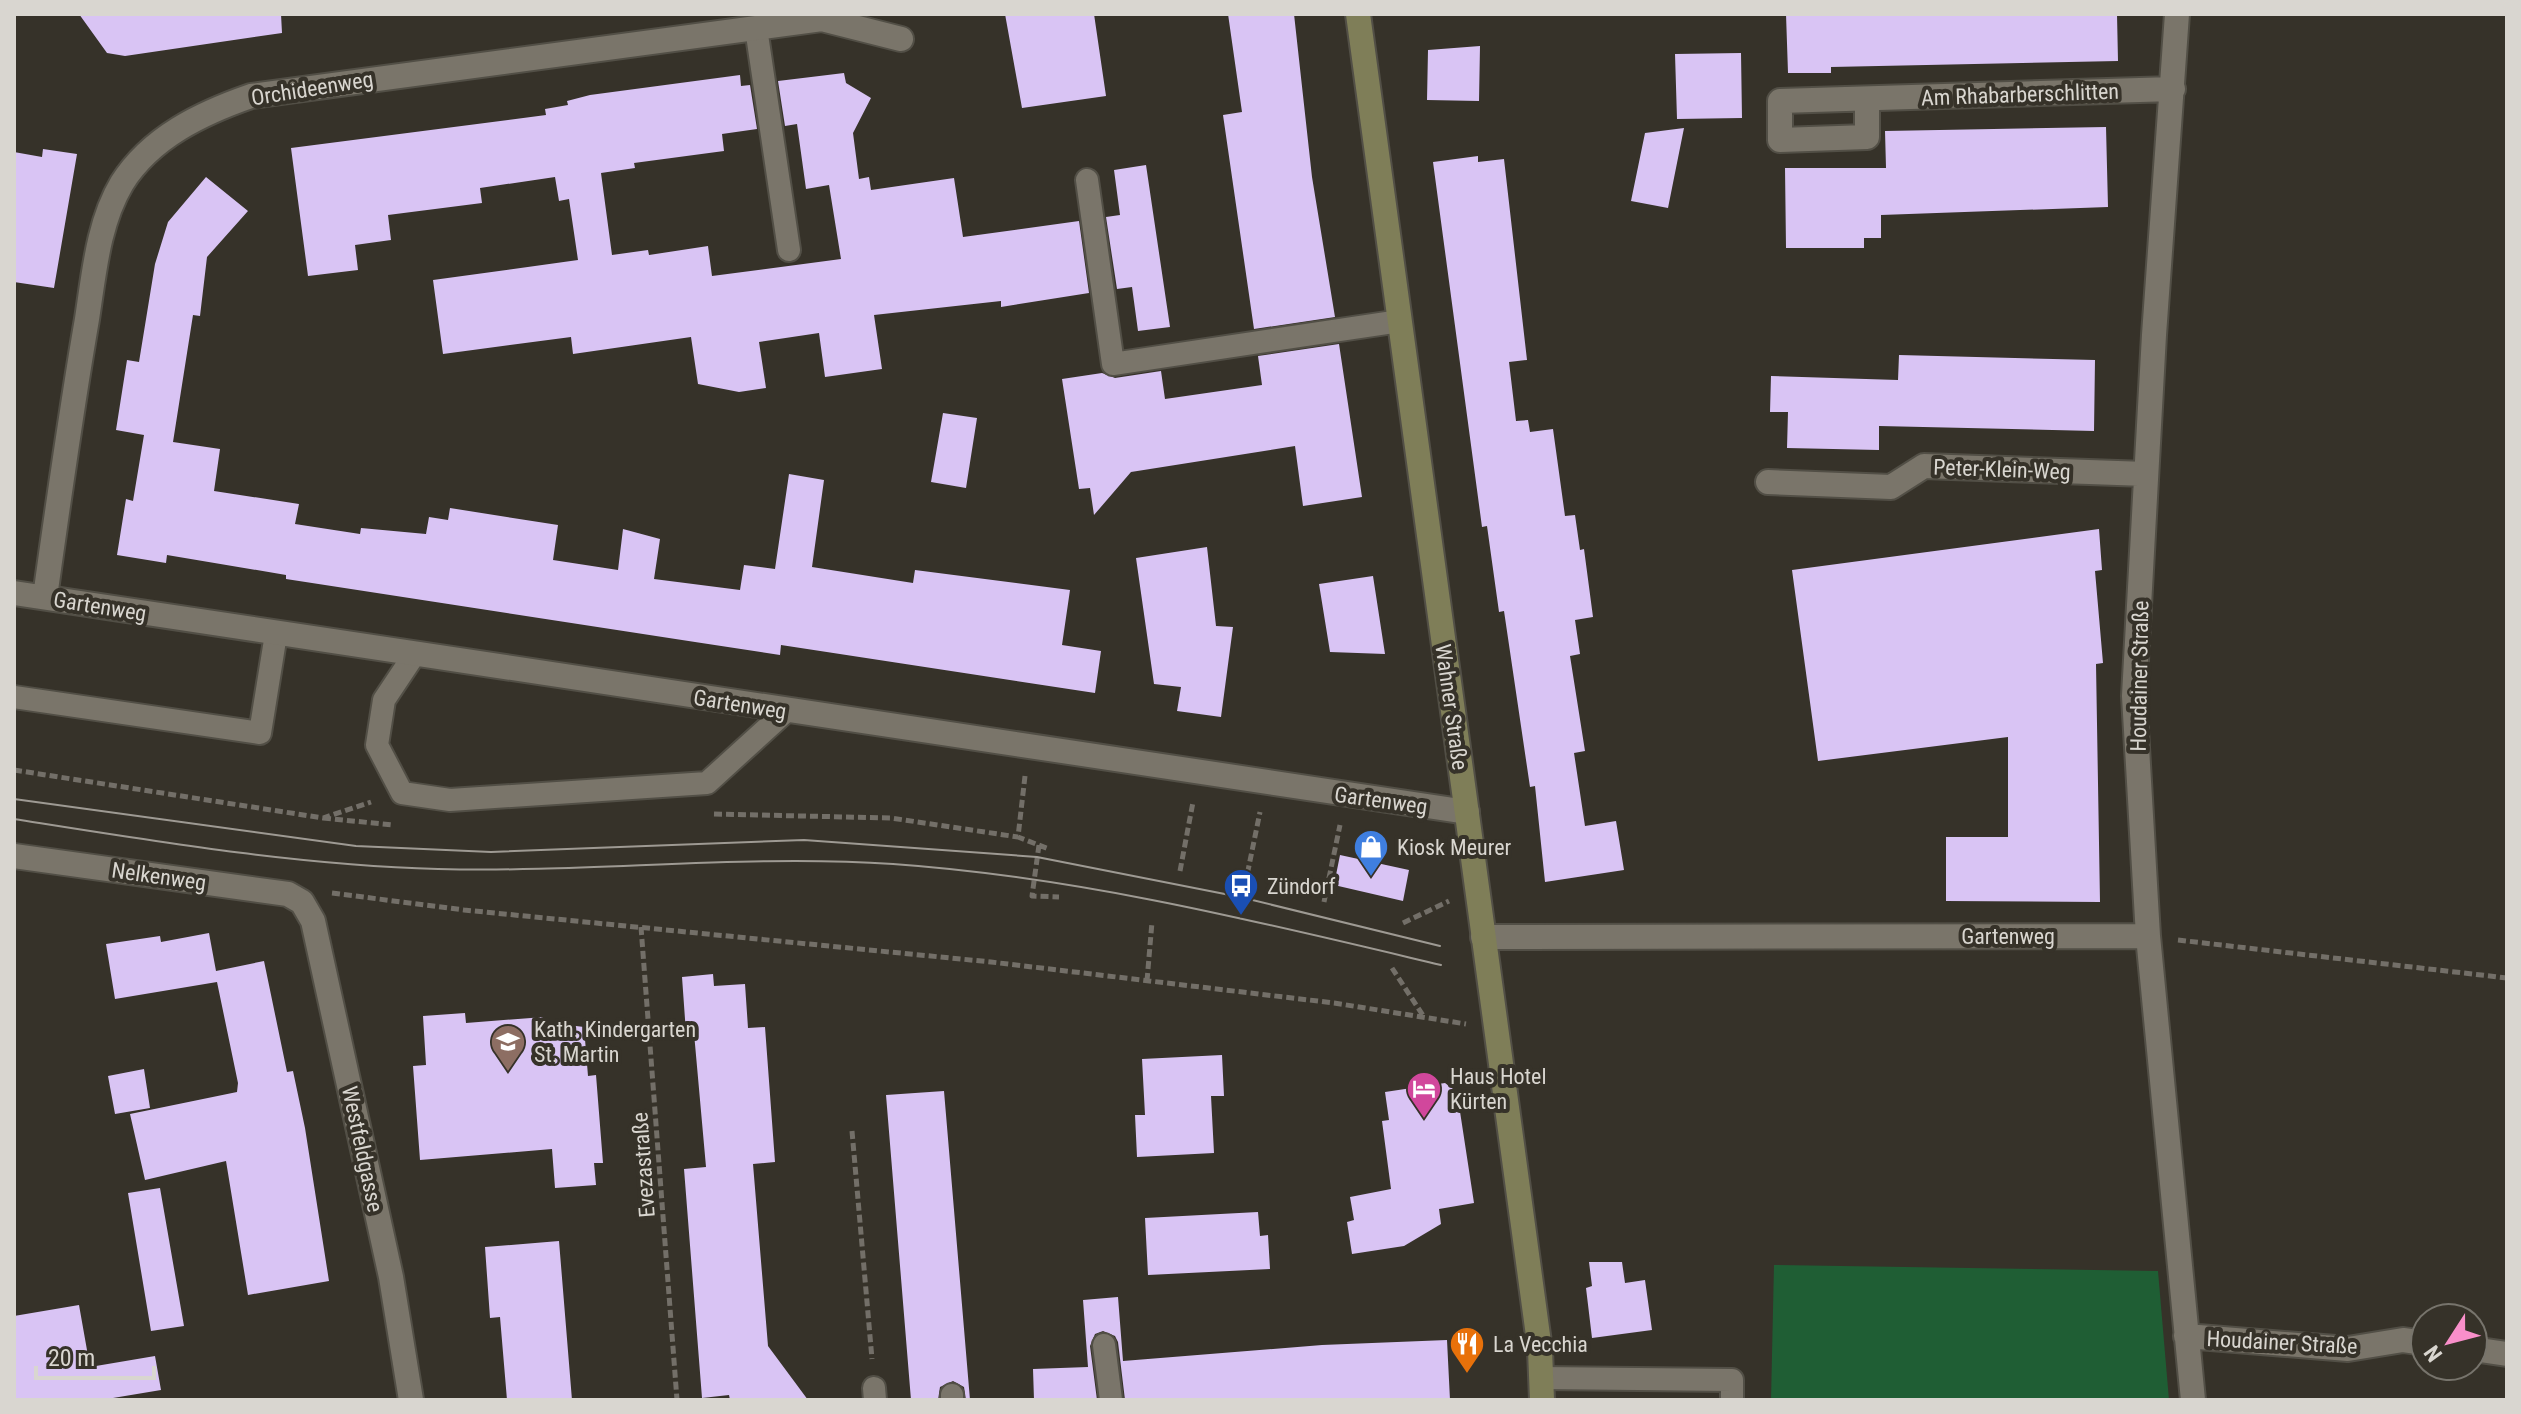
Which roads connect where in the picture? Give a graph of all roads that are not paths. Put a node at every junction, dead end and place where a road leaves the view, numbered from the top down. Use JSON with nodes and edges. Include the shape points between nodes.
{"nodes":[{"id":1,"x":1358,"y":14,"type":"edge"},
{"id":2,"x":2177,"y":14,"type":"edge"},
{"id":3,"x":756,"y":28,"type":"junction"},
{"id":4,"x":901,"y":39,"type":"dead end"},
{"id":5,"x":2173,"y":89,"type":"junction"},
{"id":6,"x":1867,"y":99,"type":"dead end"},
{"id":7,"x":1087,"y":180,"type":"dead end"},
{"id":8,"x":789,"y":250,"type":"dead end"},
{"id":9,"x":1400,"y":321,"type":"junction"},
{"id":10,"x":2146,"y":474,"type":"junction"},
{"id":11,"x":1768,"y":482,"type":"dead end"},
{"id":12,"x":14,"y":593,"type":"edge"},
{"id":13,"x":45,"y":597,"type":"junction"},
{"id":14,"x":276,"y":634,"type":"junction"},
{"id":15,"x":414,"y":655,"type":"junction"},
{"id":16,"x":14,"y":697,"type":"edge"},
{"id":17,"x":786,"y":711,"type":"junction"},
{"id":18,"x":1467,"y":812,"type":"junction"},
{"id":19,"x":14,"y":856,"type":"edge"},
{"id":20,"x":302,"y":902,"type":"joint"},
{"id":21,"x":2148,"y":936,"type":"junction"},
{"id":22,"x":1483,"y":937,"type":"junction"},
{"id":23,"x":2186,"y":1336,"type":"junction"},
{"id":24,"x":2409,"y":1341,"type":"edge"},
{"id":25,"x":1104,"y":1345,"type":"dead end"},
{"id":26,"x":1541,"y":1389,"type":"edge"},
{"id":27,"x":411,"y":1400,"type":"edge"},
{"id":28,"x":1111,"y":1400,"type":"edge"},
{"id":29,"x":1732,"y":1400,"type":"edge"},
{"id":30,"x":2193,"y":1400,"type":"edge"}],
"edges":[{"from":1,"to":9,"type":"street","name":"Wahner Straße"},
{"from":2,"to":5,"type":"street","name":"Houdainer Straße"},
{"from":3,"to":4,"type":"street","name":"Orchideenweg","via":[[822,19]]},
{"from":3,"to":8,"type":"lane"},
{"from":3,"to":13,"type":"street","name":"Orchideenweg","via":[[251,96],[203,113],[160,141],[123,181],[105,225]]},
{"from":5,"to":6,"type":"street","name":"Am Rhabarberschlitten"},
{"from":5,"to":10,"type":"street","name":"Houdainer Straße"},
{"from":7,"to":9,"type":"lane","via":[[1113,364]]},
{"from":9,"to":18,"type":"street","name":"Wahner Straße"},
{"from":10,"to":11,"type":"street","name":"Peter-Klein-Weg","via":[[1924,466],[1891,487]]},
{"from":10,"to":21,"type":"street","name":"Houdainer Straße","via":[[2134,696]]},
{"from":12,"to":13,"type":"street","name":"Gartenweg"},
{"from":13,"to":14,"type":"street","name":"Gartenweg"},
{"from":14,"to":15,"type":"street","name":"Gartenweg"},
{"from":14,"to":16,"type":"lane","via":[[260,733]]},
{"from":15,"to":17,"type":"street","name":"Gartenweg"},
{"from":15,"to":17,"type":"lane","via":[[384,700],[377,745],[402,793],[450,800],[707,783]]},
{"from":17,"to":18,"type":"street","name":"Gartenweg"},
{"from":18,"to":22,"type":"street","name":"Wahner Straße"},
{"from":19,"to":20,"type":"street","name":"Nelkenweg","via":[[288,894]]},
{"from":20,"to":27,"type":"street","name":"Westfeldgasse","via":[[313,921],[333,1010],[391,1277]]},
{"from":21,"to":22,"type":"street","name":"Gartenweg"},
{"from":21,"to":23,"type":"street","name":"Houdainer Straße"},
{"from":22,"to":26,"type":"street","name":"Wahner Straße"},
{"from":23,"to":24,"type":"street","name":"Houdainer Straße","via":[[2348,1349]]},
{"from":23,"to":30,"type":"street","name":"Houdainer Straße"},
{"from":25,"to":28,"type":"lane"},
{"from":26,"to":29,"type":"lane","via":[[1732,1380]]}]}
